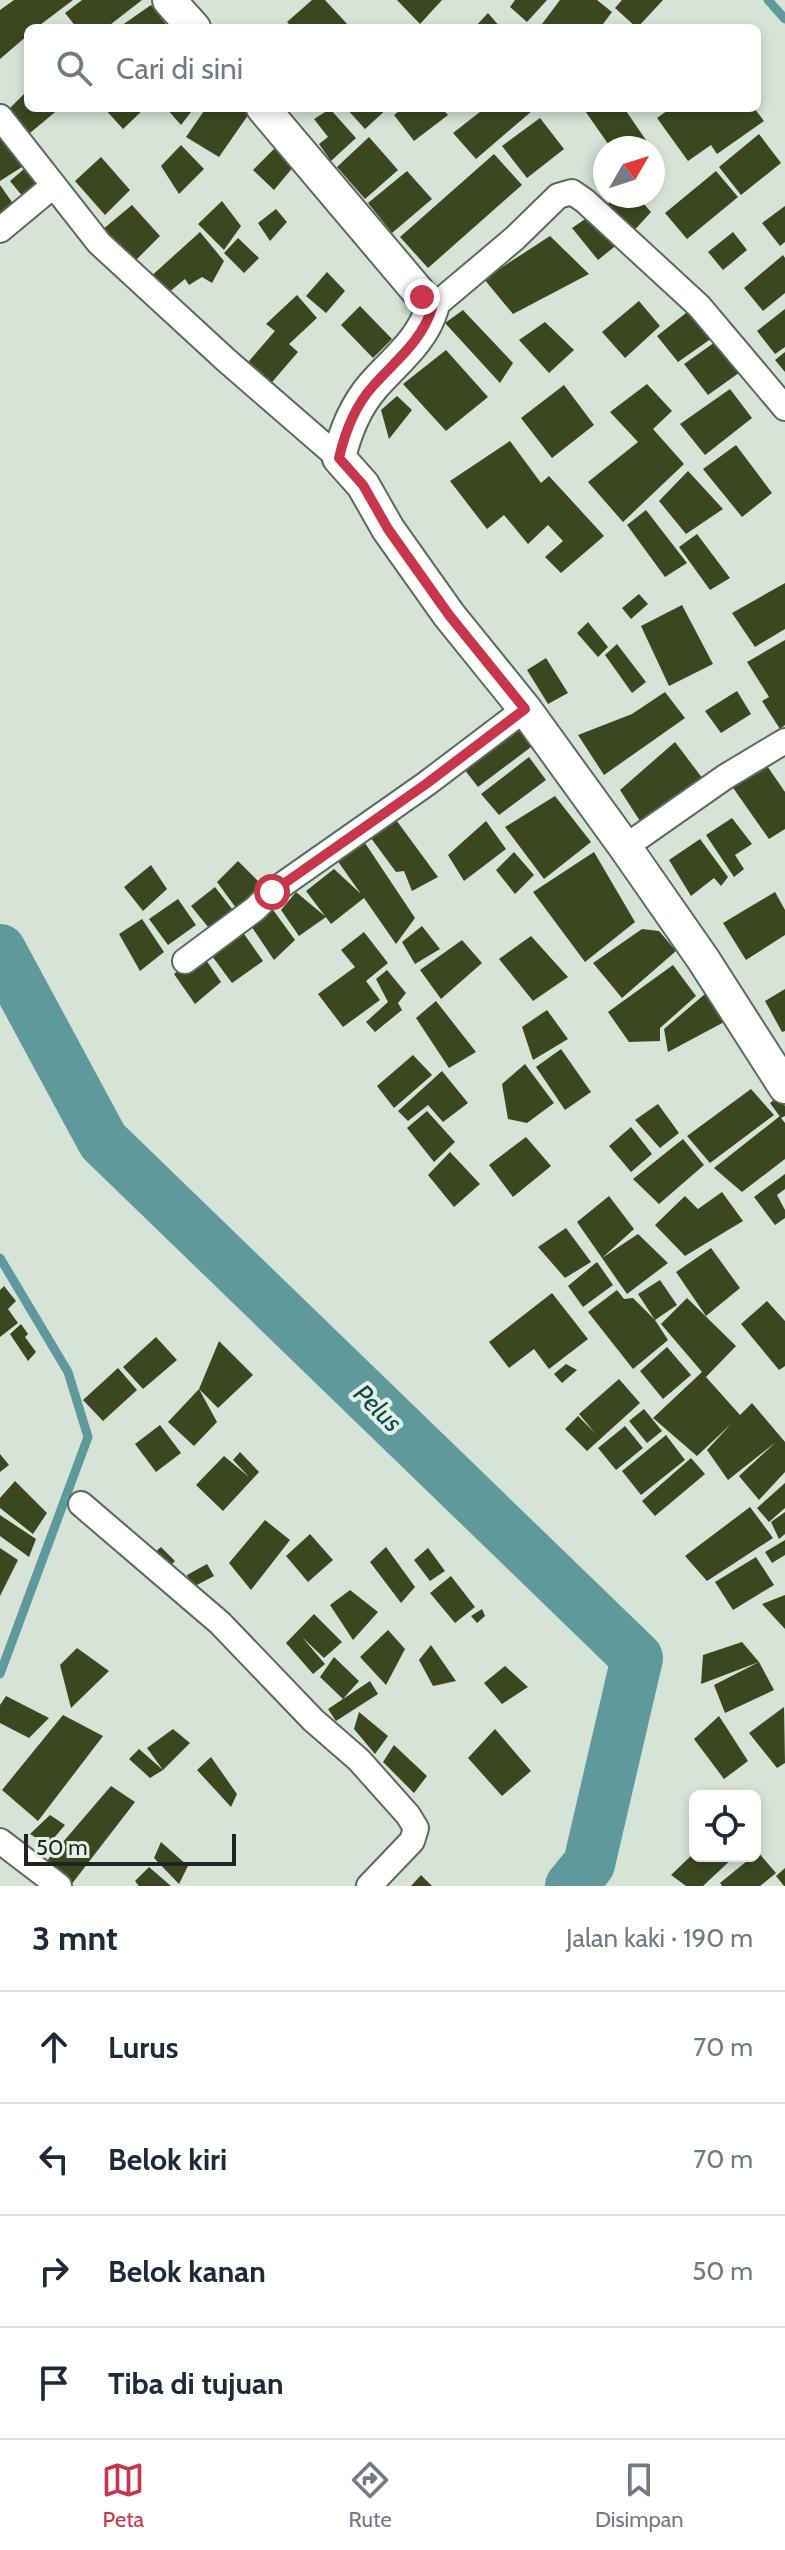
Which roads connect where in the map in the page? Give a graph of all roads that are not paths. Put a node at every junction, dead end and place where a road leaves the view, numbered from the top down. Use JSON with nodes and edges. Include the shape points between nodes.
{"nodes":[{"id":1,"x":169,"y":0,"type":"edge"},
{"id":2,"x":190,"y":24,"type":"edge"},
{"id":3,"x":266,"y":112,"type":"edge"},
{"id":4,"x":0,"y":117,"type":"edge"},
{"id":5,"x":53,"y":186,"type":"junction"},
{"id":6,"x":0,"y":230,"type":"edge"},
{"id":7,"x":432,"y":308,"type":"junction"},
{"id":8,"x":785,"y":408,"type":"edge"},
{"id":9,"x":339,"y":458,"type":"junction"},
{"id":10,"x":525,"y":709,"type":"junction"},
{"id":11,"x":785,"y":741,"type":"edge"},
{"id":12,"x":625,"y":847,"type":"junction"},
{"id":13,"x":185,"y":961,"type":"dead end"},
{"id":14,"x":785,"y":1087,"type":"edge"},
{"id":15,"x":81,"y":1504,"type":"dead end"},
{"id":16,"x":0,"y":1841,"type":"edge"},
{"id":17,"x":59,"y":1886,"type":"edge"},
{"id":18,"x":369,"y":1886,"type":"edge"}],
"edges":[{"from":1,"to":2,"type":"street"},
{"from":3,"to":7,"type":"street"},
{"from":4,"to":5,"type":"street"},
{"from":5,"to":6,"type":"street"},
{"from":5,"to":9,"type":"street","via":[[99,243]]},
{"from":7,"to":8,"type":"street","via":[[558,196],[572,192],[699,306]]},
{"from":7,"to":9,"type":"street","via":[[417,340],[356,410]]},
{"from":9,"to":10,"type":"street","via":[[363,485],[449,615]]},
{"from":10,"to":12,"type":"street"},
{"from":10,"to":13,"type":"street"},
{"from":11,"to":12,"type":"street"},
{"from":12,"to":14,"type":"street"},
{"from":15,"to":18,"type":"street","via":[[220,1623],[408,1815],[416,1828],[412,1841]]},
{"from":16,"to":17,"type":"street"}]}
